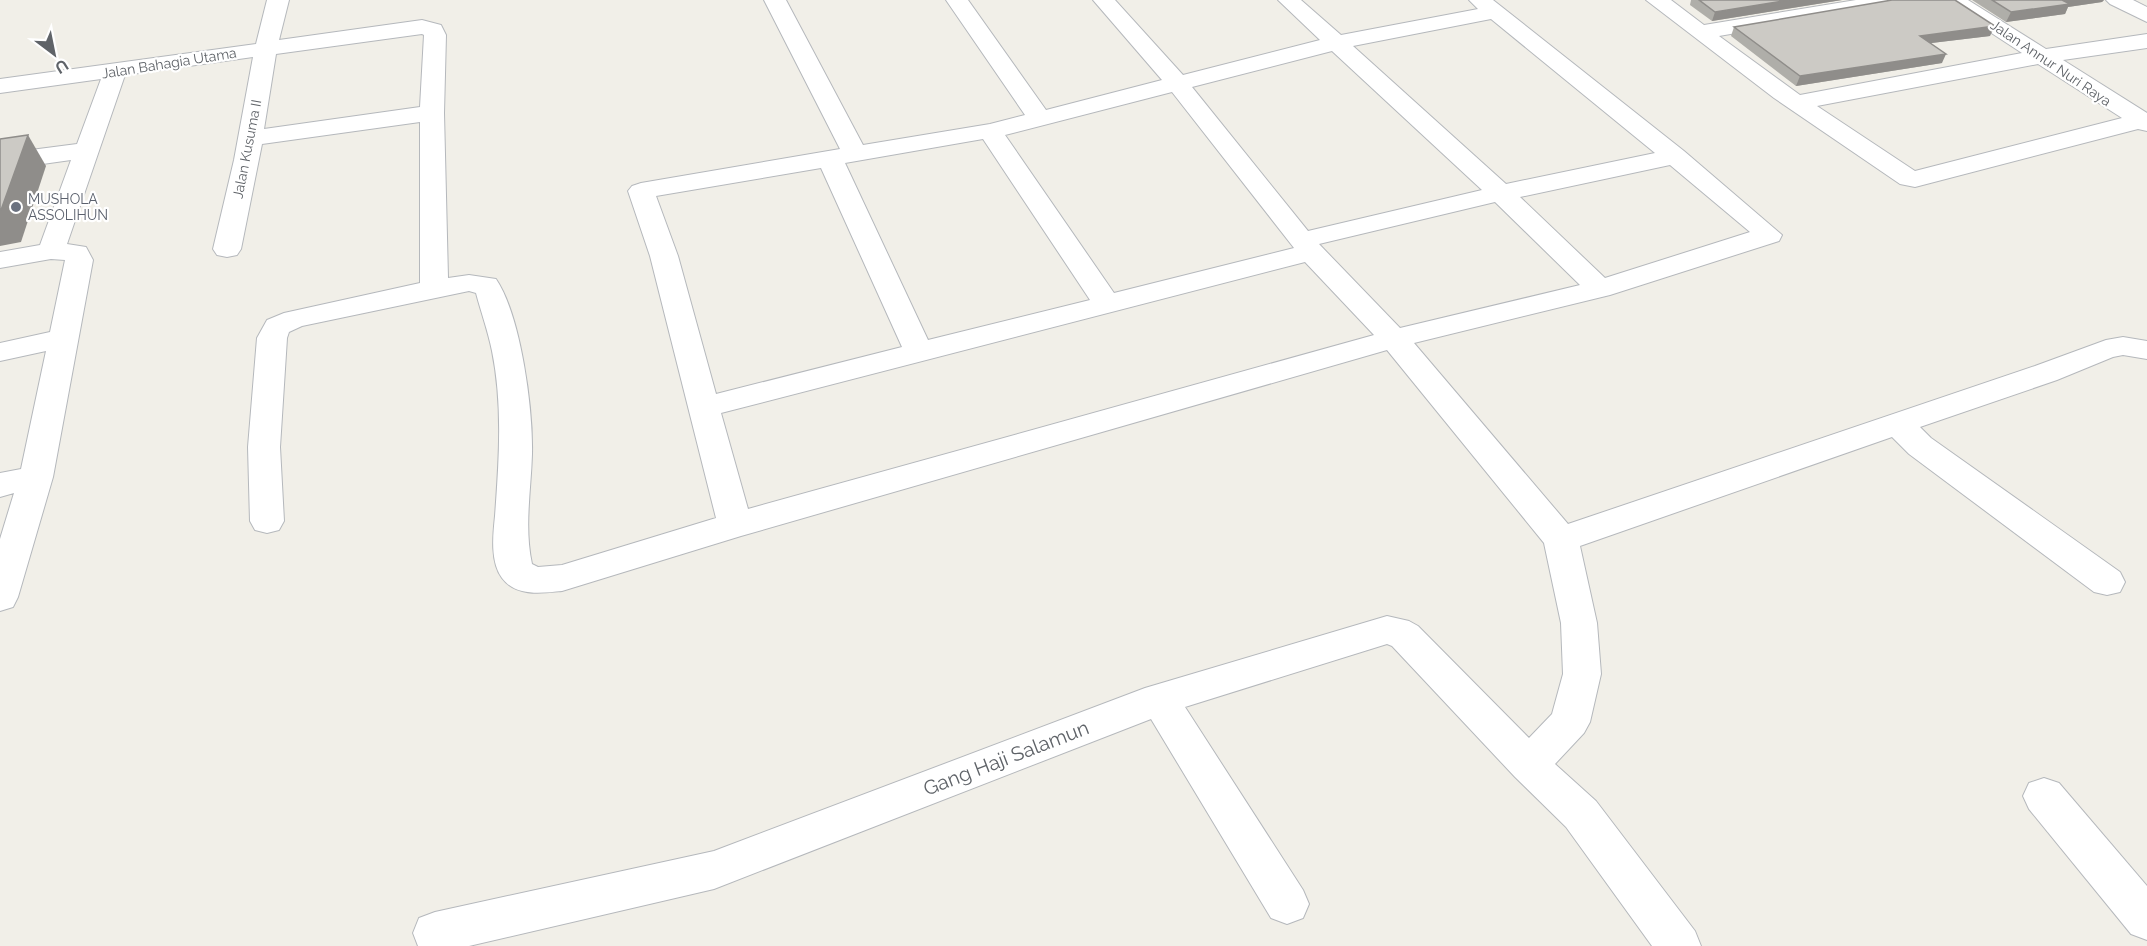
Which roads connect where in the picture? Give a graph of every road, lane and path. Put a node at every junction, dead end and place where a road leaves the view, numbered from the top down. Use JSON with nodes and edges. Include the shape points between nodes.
{"nodes":[{"id":1,"x":278,"y":0,"type":"edge"},
{"id":2,"x":775,"y":0,"type":"edge"},
{"id":3,"x":957,"y":0,"type":"edge"},
{"id":4,"x":1104,"y":0,"type":"edge"},
{"id":5,"x":1289,"y":0,"type":"edge"},
{"id":6,"x":1657,"y":0,"type":"edge"},
{"id":7,"x":1894,"y":0,"type":"edge"},
{"id":8,"x":1954,"y":0,"type":"edge"},
{"id":9,"x":2118,"y":0,"type":"edge"},
{"id":10,"x":1488,"y":6,"type":"edge"},
{"id":11,"x":2147,"y":16,"type":"edge"},
{"id":12,"x":1701,"y":32,"type":"junction"},
{"id":13,"x":2147,"y":41,"type":"edge"},
{"id":14,"x":1336,"y":43,"type":"junction"},
{"id":15,"x":266,"y":48,"type":"junction"},
{"id":16,"x":2044,"y":56,"type":"junction"},
{"id":17,"x":115,"y":72,"type":"junction"},
{"id":18,"x":1178,"y":84,"type":"junction"},
{"id":19,"x":0,"y":86,"type":"edge"},
{"id":20,"x":1799,"y":102,"type":"junction"},
{"id":21,"x":432,"y":113,"type":"junction"},
{"id":22,"x":1038,"y":117,"type":"junction"},
{"id":23,"x":2143,"y":123,"type":"edge"},
{"id":24,"x":990,"y":131,"type":"junction"},
{"id":25,"x":249,"y":138,"type":"junction"},
{"id":26,"x":87,"y":150,"type":"junction"},
{"id":27,"x":1675,"y":156,"type":"junction"},
{"id":28,"x":842,"y":157,"type":"junction"},
{"id":29,"x":0,"y":162,"type":"edge"},
{"id":30,"x":1501,"y":193,"type":"junction"},
{"id":31,"x":1308,"y":246,"type":"junction"},
{"id":32,"x":226,"y":249,"type":"dead end"},
{"id":33,"x":51,"y":251,"type":"junction"},
{"id":34,"x":0,"y":260,"type":"edge"},
{"id":35,"x":434,"y":289,"type":"junction"},
{"id":36,"x":1600,"y":289,"type":"junction"},
{"id":37,"x":1107,"y":304,"type":"junction"},
{"id":38,"x":63,"y":338,"type":"junction"},
{"id":39,"x":1394,"y":339,"type":"junction"},
{"id":40,"x":2147,"y":350,"type":"edge"},
{"id":41,"x":0,"y":352,"type":"edge"},
{"id":42,"x":919,"y":352,"type":"junction"},
{"id":43,"x":706,"y":407,"type":"junction"},
{"id":44,"x":1896,"y":423,"type":"junction"},
{"id":45,"x":36,"y":477,"type":"junction"},
{"id":46,"x":0,"y":485,"type":"edge"},
{"id":47,"x":267,"y":521,"type":"dead end"},
{"id":48,"x":735,"y":525,"type":"junction"},
{"id":49,"x":1561,"y":538,"type":"junction"},
{"id":50,"x":2107,"y":582,"type":"dead end"},
{"id":51,"x":0,"y":597,"type":"edge"},
{"id":52,"x":1160,"y":699,"type":"junction"},
{"id":53,"x":1529,"y":765,"type":"junction"},
{"id":54,"x":2044,"y":796,"type":"dead end"},
{"id":55,"x":1287,"y":904,"type":"dead end"},
{"id":56,"x":2147,"y":919,"type":"edge"},
{"id":57,"x":435,"y":933,"type":"dead end"},
{"id":58,"x":1679,"y":946,"type":"edge"}],
"edges":[{"from":1,"to":15,"type":"street","name":"Jalan Kusuma II"},
{"from":2,"to":28,"type":"street"},
{"from":3,"to":22,"type":"street"},
{"from":4,"to":18,"type":"street"},
{"from":5,"to":14,"type":"street"},
{"from":6,"to":12,"type":"street"},
{"from":7,"to":12,"type":"street"},
{"from":8,"to":16,"type":"street","name":"Jalan Annur Nuri Raya"},
{"from":9,"to":11,"type":"street"},
{"from":10,"to":14,"type":"street"},
{"from":10,"to":27,"type":"street"},
{"from":12,"to":20,"type":"street"},
{"from":13,"to":16,"type":"street"},
{"from":14,"to":18,"type":"street"},
{"from":14,"to":30,"type":"street"},
{"from":15,"to":17,"type":"street","name":"Jalan Bahagia Utama"},
{"from":15,"to":21,"type":"street","name":"Jalan Bahagia Utama","via":[[422,27],[433,30]]},
{"from":15,"to":25,"type":"street","name":"Jalan Kusuma II"},
{"from":16,"to":20,"type":"street"},
{"from":16,"to":23,"type":"street","name":"Jalan Annur Nuri Raya"},
{"from":17,"to":19,"type":"street","name":"Jalan Bahagia Utama"},
{"from":17,"to":26,"type":"street"},
{"from":18,"to":22,"type":"street"},
{"from":18,"to":31,"type":"street"},
{"from":20,"to":23,"type":"street","via":[[1909,179]]},
{"from":21,"to":25,"type":"street"},
{"from":21,"to":35,"type":"street"},
{"from":22,"to":24,"type":"street"},
{"from":24,"to":28,"type":"street"},
{"from":24,"to":37,"type":"street"},
{"from":25,"to":32,"type":"street","name":"Jalan Kusuma II"},
{"from":26,"to":29,"type":"street"},
{"from":26,"to":33,"type":"street"},
{"from":27,"to":30,"type":"street"},
{"from":27,"to":36,"type":"street","via":[[1769,235]]},
{"from":28,"to":42,"type":"street"},
{"from":28,"to":43,"type":"street","via":[[641,191],[664,256]]},
{"from":30,"to":31,"type":"street"},
{"from":30,"to":36,"type":"street"},
{"from":31,"to":37,"type":"street"},
{"from":31,"to":39,"type":"street"},
{"from":33,"to":34,"type":"street"},
{"from":33,"to":38,"type":"street","via":[[76,253],[80,260]]},
{"from":35,"to":47,"type":"street","via":[[294,319],[278,326],[272,338],[264,447]]},
{"from":35,"to":48,"type":"street","via":[[486,285],[504,339],[513,394],[516,451],[510,542],[516,571],[533,581],[562,578]]},
{"from":36,"to":39,"type":"street"},
{"from":37,"to":42,"type":"street"},
{"from":38,"to":41,"type":"street"},
{"from":38,"to":45,"type":"street"},
{"from":39,"to":48,"type":"street"},
{"from":39,"to":49,"type":"street"},
{"from":40,"to":44,"type":"street","via":[[2123,346],[2106,349]]},
{"from":42,"to":43,"type":"street"},
{"from":43,"to":48,"type":"street"},
{"from":44,"to":49,"type":"street"},
{"from":44,"to":50,"type":"street","via":[[1920,446]]},
{"from":45,"to":46,"type":"street"},
{"from":45,"to":51,"type":"street"},
{"from":49,"to":53,"type":"street","via":[[1579,623],[1582,674],[1570,722]]},
{"from":52,"to":53,"type":"street","name":"Gang Haji Salamun","via":[[1387,630],[1395,631],[1405,636]]},
{"from":52,"to":55,"type":"street"},
{"from":52,"to":57,"type":"street","name":"Gang Haji Salamun","via":[[714,870]]},
{"from":53,"to":58,"type":"street","via":[[1581,814]]},
{"from":54,"to":56,"type":"street"}]}
